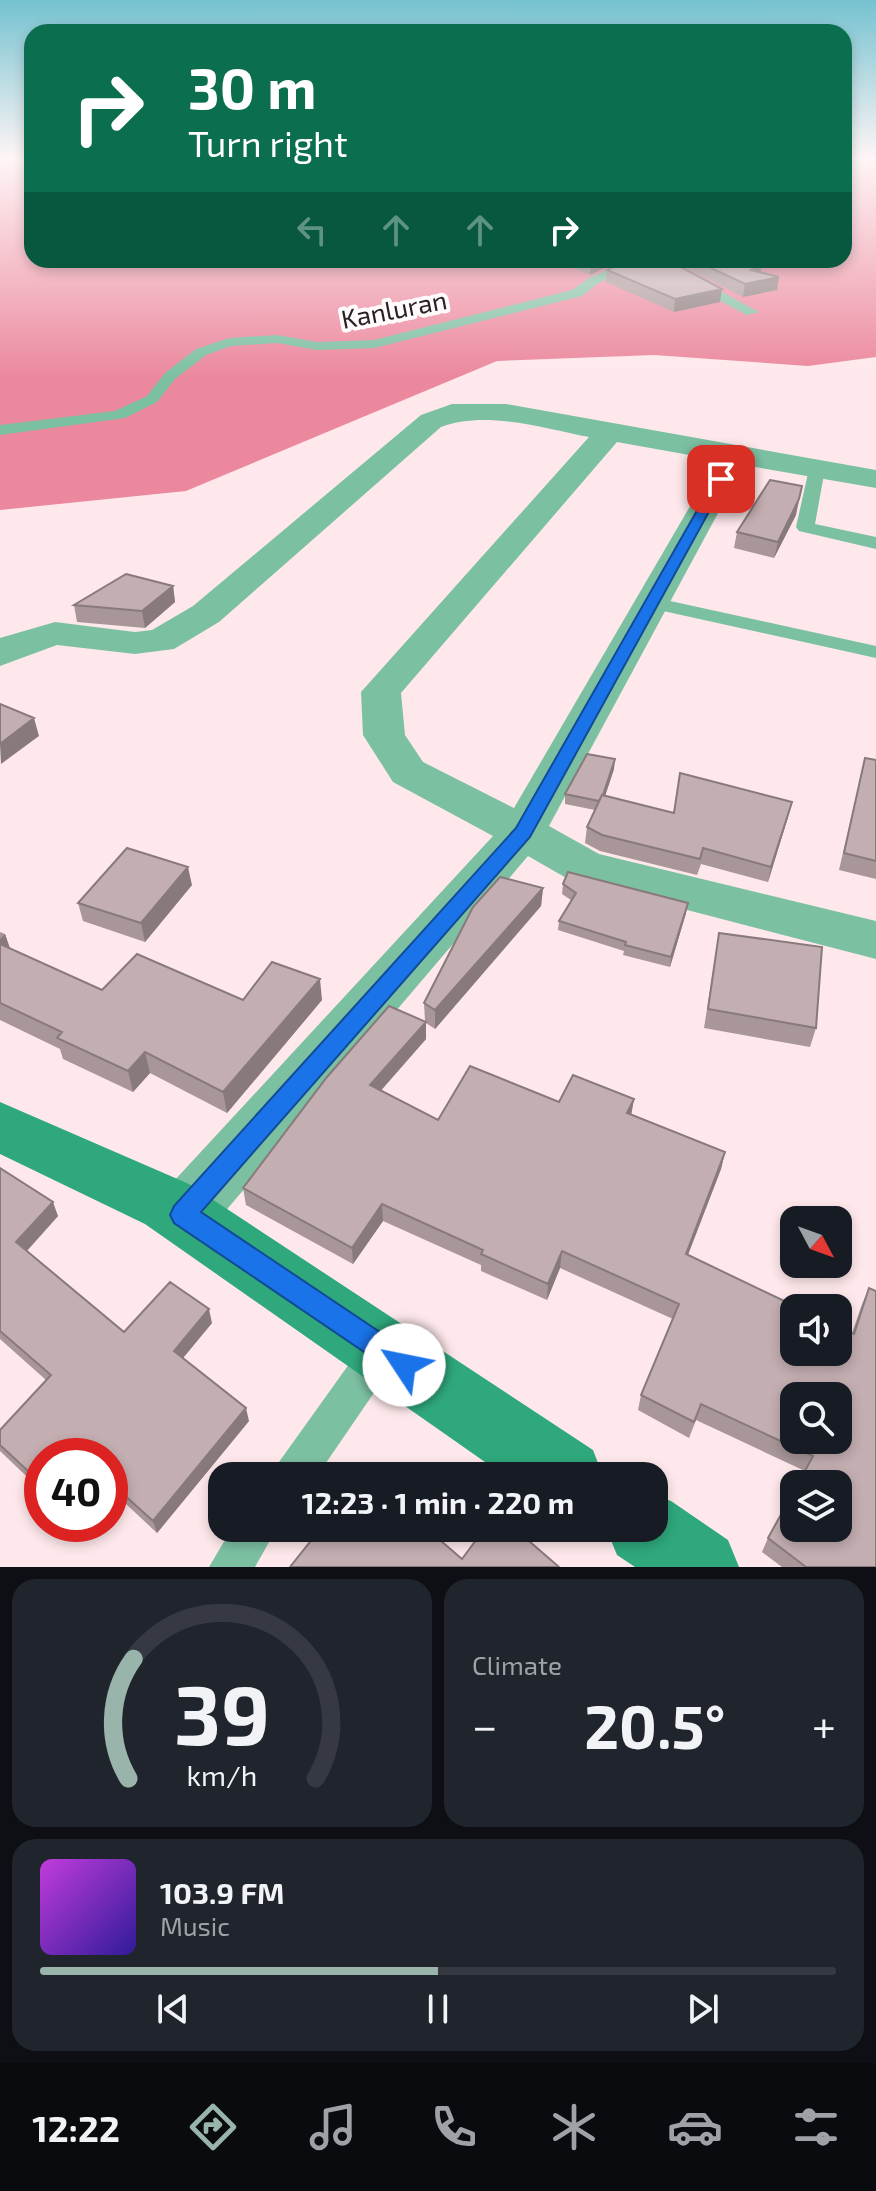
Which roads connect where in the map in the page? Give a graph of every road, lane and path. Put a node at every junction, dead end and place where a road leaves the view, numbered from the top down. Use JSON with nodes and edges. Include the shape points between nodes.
{"nodes":[{"id":1,"x":623,"y":268,"type":"edge"},
{"id":2,"x":679,"y":273,"type":"edge"},
{"id":3,"x":752,"y":312,"type":"dead end"},
{"id":4,"x":0,"y":430,"type":"edge"},
{"id":5,"x":610,"y":431,"type":"junction"},
{"id":6,"x":735,"y":454,"type":"junction"},
{"id":7,"x":817,"y":469,"type":"junction"},
{"id":8,"x":876,"y":479,"type":"edge"},
{"id":9,"x":876,"y":543,"type":"edge"},
{"id":10,"x":652,"y":603,"type":"junction"},
{"id":11,"x":876,"y":652,"type":"edge"},
{"id":12,"x":0,"y":654,"type":"edge"},
{"id":13,"x":523,"y":832,"type":"junction"},
{"id":14,"x":876,"y":940,"type":"edge"},
{"id":15,"x":0,"y":1127,"type":"edge"},
{"id":16,"x":183,"y":1215,"type":"junction"},
{"id":17,"x":381,"y":1350,"type":"junction"},
{"id":18,"x":303,"y":1462,"type":"edge"},
{"id":19,"x":546,"y":1462,"type":"edge"},
{"id":20,"x":247,"y":1542,"type":"edge"},
{"id":21,"x":664,"y":1542,"type":"edge"},
{"id":22,"x":230,"y":1567,"type":"edge"},
{"id":23,"x":701,"y":1567,"type":"edge"}],
"edges":[{"from":1,"to":4,"type":"lane","name":"Kanluran","via":[[577,293],[374,344],[229,342],[201,352],[170,376],[152,399],[119,415]]},
{"from":2,"to":3,"type":"lane"},
{"from":5,"to":6,"type":"street"},
{"from":5,"to":12,"type":"street","via":[[506,413],[441,417],[206,614],[161,641],[55,633]]},
{"from":5,"to":13,"type":"street","via":[[381,692],[384,735],[408,772]]},
{"from":6,"to":7,"type":"street"},
{"from":6,"to":10,"type":"street"},
{"from":7,"to":8,"type":"street"},
{"from":7,"to":9,"type":"lane","via":[[805,527]]},
{"from":10,"to":11,"type":"lane"},
{"from":10,"to":13,"type":"street"},
{"from":13,"to":14,"type":"street","via":[[585,867]]},
{"from":13,"to":16,"type":"street"},
{"from":15,"to":16,"type":"street"},
{"from":16,"to":17,"type":"street"},
{"from":17,"to":18,"type":"lane"},
{"from":17,"to":19,"type":"street"},
{"from":20,"to":22,"type":"lane"},
{"from":21,"to":23,"type":"street"}]}
